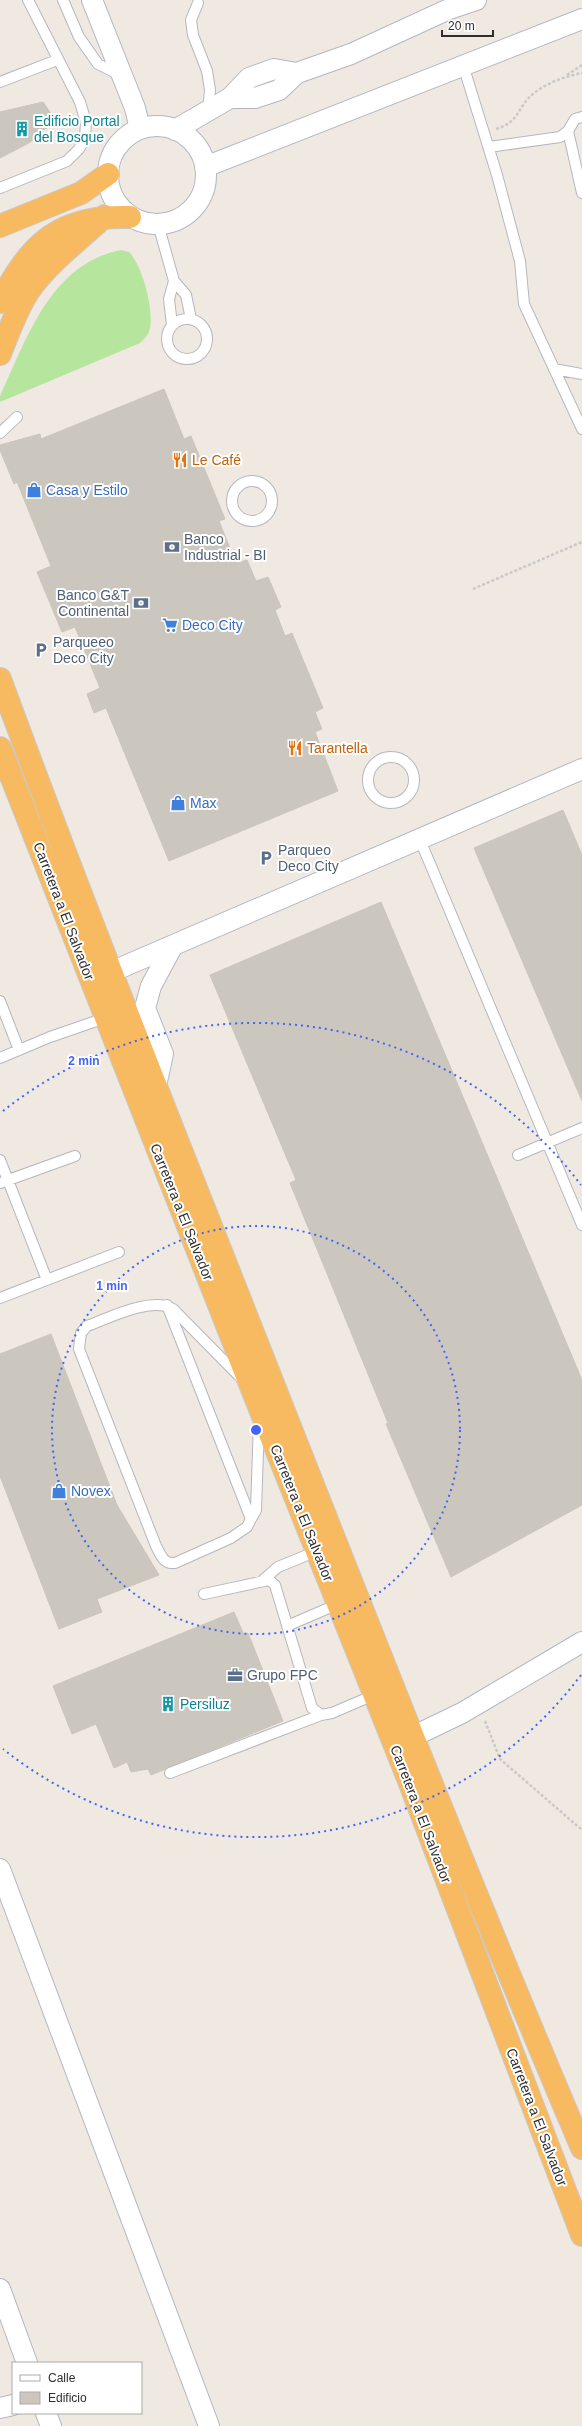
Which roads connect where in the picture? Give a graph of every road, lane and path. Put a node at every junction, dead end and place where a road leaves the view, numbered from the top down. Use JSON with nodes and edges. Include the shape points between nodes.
{"nodes":[{"id":1,"x":28,"y":0,"type":"edge"},
{"id":2,"x":63,"y":0,"type":"edge"},
{"id":3,"x":92,"y":0,"type":"edge"},
{"id":4,"x":476,"y":0,"type":"edge"},
{"id":5,"x":198,"y":3,"type":"dead end"},
{"id":6,"x":582,"y":19,"type":"edge"},
{"id":7,"x":57,"y":60,"type":"junction"},
{"id":8,"x":463,"y":64,"type":"junction"},
{"id":9,"x":582,"y":65,"type":"edge"},
{"id":10,"x":582,"y":72,"type":"edge"},
{"id":11,"x":123,"y":77,"type":"junction"},
{"id":12,"x":0,"y":82,"type":"edge"},
{"id":13,"x":552,"y":84,"type":"junction"},
{"id":14,"x":208,"y":112,"type":"junction"},
{"id":15,"x":582,"y":117,"type":"edge"},
{"id":16,"x":140,"y":129,"type":"junction"},
{"id":17,"x":175,"y":130,"type":"junction"},
{"id":18,"x":568,"y":131,"type":"junction"},
{"id":19,"x":484,"y":133,"type":"junction"},
{"id":20,"x":488,"y":147,"type":"junction"},
{"id":21,"x":205,"y":167,"type":"junction"},
{"id":22,"x":108,"y":174,"type":"junction"},
{"id":23,"x":0,"y":188,"type":"edge"},
{"id":24,"x":582,"y":193,"type":"edge"},
{"id":25,"x":105,"y":216,"type":"junction"},
{"id":26,"x":130,"y":216,"type":"junction"},
{"id":27,"x":158,"y":224,"type":"junction"},
{"id":28,"x":0,"y":226,"type":"edge"},
{"id":29,"x":174,"y":281,"type":"junction"},
{"id":30,"x":0,"y":302,"type":"edge"},
{"id":31,"x":190,"y":319,"type":"junction"},
{"id":32,"x":172,"y":325,"type":"junction"},
{"id":33,"x":0,"y":354,"type":"edge"},
{"id":34,"x":554,"y":369,"type":"junction"},
{"id":35,"x":582,"y":374,"type":"edge"},
{"id":36,"x":17,"y":417,"type":"dead end"},
{"id":37,"x":582,"y":429,"type":"edge"},
{"id":38,"x":0,"y":433,"type":"edge"},
{"id":39,"x":263,"y":484,"type":"joint"},
{"id":40,"x":582,"y":542,"type":"edge"},
{"id":41,"x":473,"y":589,"type":"dead end"},
{"id":42,"x":0,"y":679,"type":"edge"},
{"id":43,"x":0,"y":748,"type":"edge"},
{"id":44,"x":407,"y":763,"type":"joint"},
{"id":45,"x":582,"y":769,"type":"edge"},
{"id":46,"x":420,"y":840,"type":"junction"},
{"id":47,"x":172,"y":947,"type":"junction"},
{"id":48,"x":111,"y":972,"type":"junction"},
{"id":49,"x":0,"y":1001,"type":"edge"},
{"id":50,"x":105,"y":1018,"type":"junction"},
{"id":51,"x":19,"y":1050,"type":"junction"},
{"id":52,"x":0,"y":1058,"type":"edge"},
{"id":53,"x":156,"y":1086,"type":"junction"},
{"id":54,"x":582,"y":1128,"type":"edge"},
{"id":55,"x":547,"y":1142,"type":"junction"},
{"id":56,"x":518,"y":1155,"type":"dead end"},
{"id":57,"x":75,"y":1156,"type":"dead end"},
{"id":58,"x":0,"y":1160,"type":"edge"},
{"id":59,"x":4,"y":1181,"type":"edge"},
{"id":60,"x":582,"y":1225,"type":"edge"},
{"id":61,"x":119,"y":1252,"type":"dead end"},
{"id":62,"x":47,"y":1280,"type":"junction"},
{"id":63,"x":0,"y":1298,"type":"edge"},
{"id":64,"x":167,"y":1305,"type":"junction"},
{"id":65,"x":256,"y":1399,"type":"junction"},
{"id":66,"x":251,"y":1519,"type":"junction"},
{"id":67,"x":317,"y":1551,"type":"junction"},
{"id":68,"x":263,"y":1580,"type":"junction"},
{"id":69,"x":204,"y":1594,"type":"dead end"},
{"id":70,"x":338,"y":1604,"type":"junction"},
{"id":71,"x":287,"y":1626,"type":"junction"},
{"id":72,"x":582,"y":1642,"type":"edge"},
{"id":73,"x":374,"y":1695,"type":"junction"},
{"id":74,"x":477,"y":1703,"type":"junction"},
{"id":75,"x":321,"y":1715,"type":"junction"},
{"id":76,"x":412,"y":1737,"type":"junction"},
{"id":77,"x":170,"y":1773,"type":"dead end"},
{"id":78,"x":582,"y":1830,"type":"edge"},
{"id":79,"x":0,"y":1869,"type":"edge"},
{"id":80,"x":8,"y":1919,"type":"edge"},
{"id":81,"x":513,"y":1986,"type":"junction"},
{"id":82,"x":499,"y":2018,"type":"junction"},
{"id":83,"x":582,"y":2122,"type":"edge"},
{"id":84,"x":582,"y":2148,"type":"edge"},
{"id":85,"x":582,"y":2202,"type":"edge"},
{"id":86,"x":582,"y":2235,"type":"edge"},
{"id":87,"x":0,"y":2289,"type":"edge"},
{"id":88,"x":28,"y":2362,"type":"edge"},
{"id":89,"x":12,"y":2405,"type":"edge"},
{"id":90,"x":0,"y":2408,"type":"edge"},
{"id":91,"x":46,"y":2414,"type":"edge"},
{"id":92,"x":51,"y":2426,"type":"edge"},
{"id":93,"x":209,"y":2426,"type":"edge"}],
"edges":[{"from":1,"to":7,"type":"lane"},
{"from":2,"to":11,"type":"lane","via":[[79,37],[98,64]]},
{"from":3,"to":11,"type":"street"},
{"from":4,"to":14,"type":"street","via":[[449,9],[351,54],[297,73],[274,69],[249,78],[230,98]]},
{"from":5,"to":14,"type":"lane","via":[[191,20],[193,35],[207,72],[210,90]]},
{"from":6,"to":8,"type":"street"},
{"from":7,"to":12,"type":"lane"},
{"from":7,"to":23,"type":"lane","via":[[80,102],[86,122],[85,138],[79,149],[67,161]]},
{"from":8,"to":19,"type":"lane"},
{"from":8,"to":21,"type":"street"},
{"from":9,"to":13,"type":"path"},
{"from":10,"to":13,"type":"path"},
{"from":11,"to":16,"type":"street","via":[[136,108]]},
{"from":13,"to":19,"type":"path","via":[[533,94],[508,126]]},
{"from":14,"to":17,"type":"street"},
{"from":15,"to":18,"type":"lane","via":[[574,119]]},
{"from":16,"to":17,"type":"street","via":[[152,126]]},
{"from":16,"to":22,"type":"street","via":[[127,136],[117,147],[110,160]]},
{"from":17,"to":21,"type":"street","via":[[195,144]]},
{"from":18,"to":20,"type":"lane","via":[[560,137]]},
{"from":18,"to":24,"type":"lane"},
{"from":19,"to":20,"type":"lane"},
{"from":20,"to":34,"type":"lane","via":[[520,261],[524,304]]},
{"from":21,"to":27,"type":"street","via":[[205,184],[199,200],[188,213],[174,221]]},
{"from":22,"to":26,"type":"street","via":[[110,191],[118,205]]},
{"from":22,"to":28,"type":"highway","via":[[81,193]]},
{"from":25,"to":26,"type":"highway"},
{"from":25,"to":30,"type":"highway","via":[[83,220],[49,236],[33,250]]},
{"from":25,"to":33,"type":"highway","via":[[65,253],[29,292],[14,318]]},
{"from":26,"to":27,"type":"street","via":[[143,222]]},
{"from":27,"to":29,"type":"lane"},
{"from":29,"to":31,"type":"lane","via":[[186,295]]},
{"from":29,"to":32,"type":"lane","via":[[169,299]]},
{"from":31,"to":32,"type":"lane"},
{"from":31,"to":32,"type":"lane","via":[[202,325],[207,336],[204,349],[194,358],[180,358],[170,350],[167,337]]},
{"from":34,"to":35,"type":"lane"},
{"from":34,"to":37,"type":"lane"},
{"from":36,"to":38,"type":"lane"},
{"from":39,"to":39,"type":"lane","via":[[251,481],[239,486],[235,491],[232,505],[239,516],[252,521],[259,520],[270,511],[273,500],[271,493]]},
{"from":40,"to":41,"type":"path"},
{"from":42,"to":48,"type":"highway","name":"Carretera a El Salvador"},
{"from":43,"to":50,"type":"highway","name":"Carretera a El Salvador"},
{"from":44,"to":44,"type":"lane","via":[[401,758],[386,757],[373,764],[367,779],[368,787],[378,800],[393,803],[407,797],[412,791],[414,776]]},
{"from":45,"to":46,"type":"street"},
{"from":46,"to":47,"type":"street"},
{"from":46,"to":55,"type":"lane"},
{"from":47,"to":48,"type":"street"},
{"from":47,"to":53,"type":"street","via":[[151,986],[145,1008],[163,1054]]},
{"from":48,"to":53,"type":"highway","name":"Carretera a El Salvador"},
{"from":49,"to":51,"type":"lane"},
{"from":50,"to":51,"type":"lane"},
{"from":50,"to":65,"type":"highway","name":"Carretera a El Salvador"},
{"from":51,"to":52,"type":"lane"},
{"from":53,"to":76,"type":"highway","name":"Carretera a El Salvador"},
{"from":54,"to":55,"type":"lane"},
{"from":55,"to":56,"type":"lane"},
{"from":55,"to":60,"type":"lane"},
{"from":57,"to":59,"type":"lane"},
{"from":58,"to":59,"type":"lane"},
{"from":59,"to":62,"type":"lane"},
{"from":61,"to":62,"type":"lane"},
{"from":62,"to":63,"type":"lane"},
{"from":64,"to":65,"type":"lane"},
{"from":64,"to":66,"type":"lane"},
{"from":64,"to":66,"type":"lane","via":[[153,1303],[86,1326],[79,1341],[79,1349],[156,1546],[163,1559],[169,1564],[175,1563],[231,1538],[247,1527]]},
{"from":65,"to":66,"type":"lane","via":[[256,1510]]},
{"from":65,"to":67,"type":"highway","name":"Carretera a El Salvador"},
{"from":67,"to":68,"type":"lane","via":[[278,1567]]},
{"from":67,"to":70,"type":"highway","name":"Carretera a El Salvador"},
{"from":68,"to":69,"type":"lane"},
{"from":68,"to":71,"type":"lane","via":[[269,1580],[274,1585]]},
{"from":70,"to":71,"type":"lane"},
{"from":70,"to":73,"type":"highway","name":"Carretera a El Salvador"},
{"from":71,"to":75,"type":"lane","via":[[312,1708]]},
{"from":72,"to":74,"type":"street"},
{"from":73,"to":75,"type":"lane","via":[[332,1713]]},
{"from":73,"to":82,"type":"highway","name":"Carretera a El Salvador"},
{"from":74,"to":76,"type":"street"},
{"from":74,"to":78,"type":"path","via":[[500,1759],[562,1810]]},
{"from":75,"to":77,"type":"lane"},
{"from":76,"to":81,"type":"highway","name":"Carretera a El Salvador"},
{"from":79,"to":80,"type":"street"},
{"from":80,"to":93,"type":"street"},
{"from":81,"to":83,"type":"highway"},
{"from":81,"to":84,"type":"highway","name":"Carretera a El Salvador"},
{"from":82,"to":85,"type":"highway","via":[[561,2150]]},
{"from":82,"to":86,"type":"highway","name":"Carretera a El Salvador"},
{"from":87,"to":88,"type":"street"},
{"from":89,"to":90,"type":"street"},
{"from":91,"to":92,"type":"street"}]}
